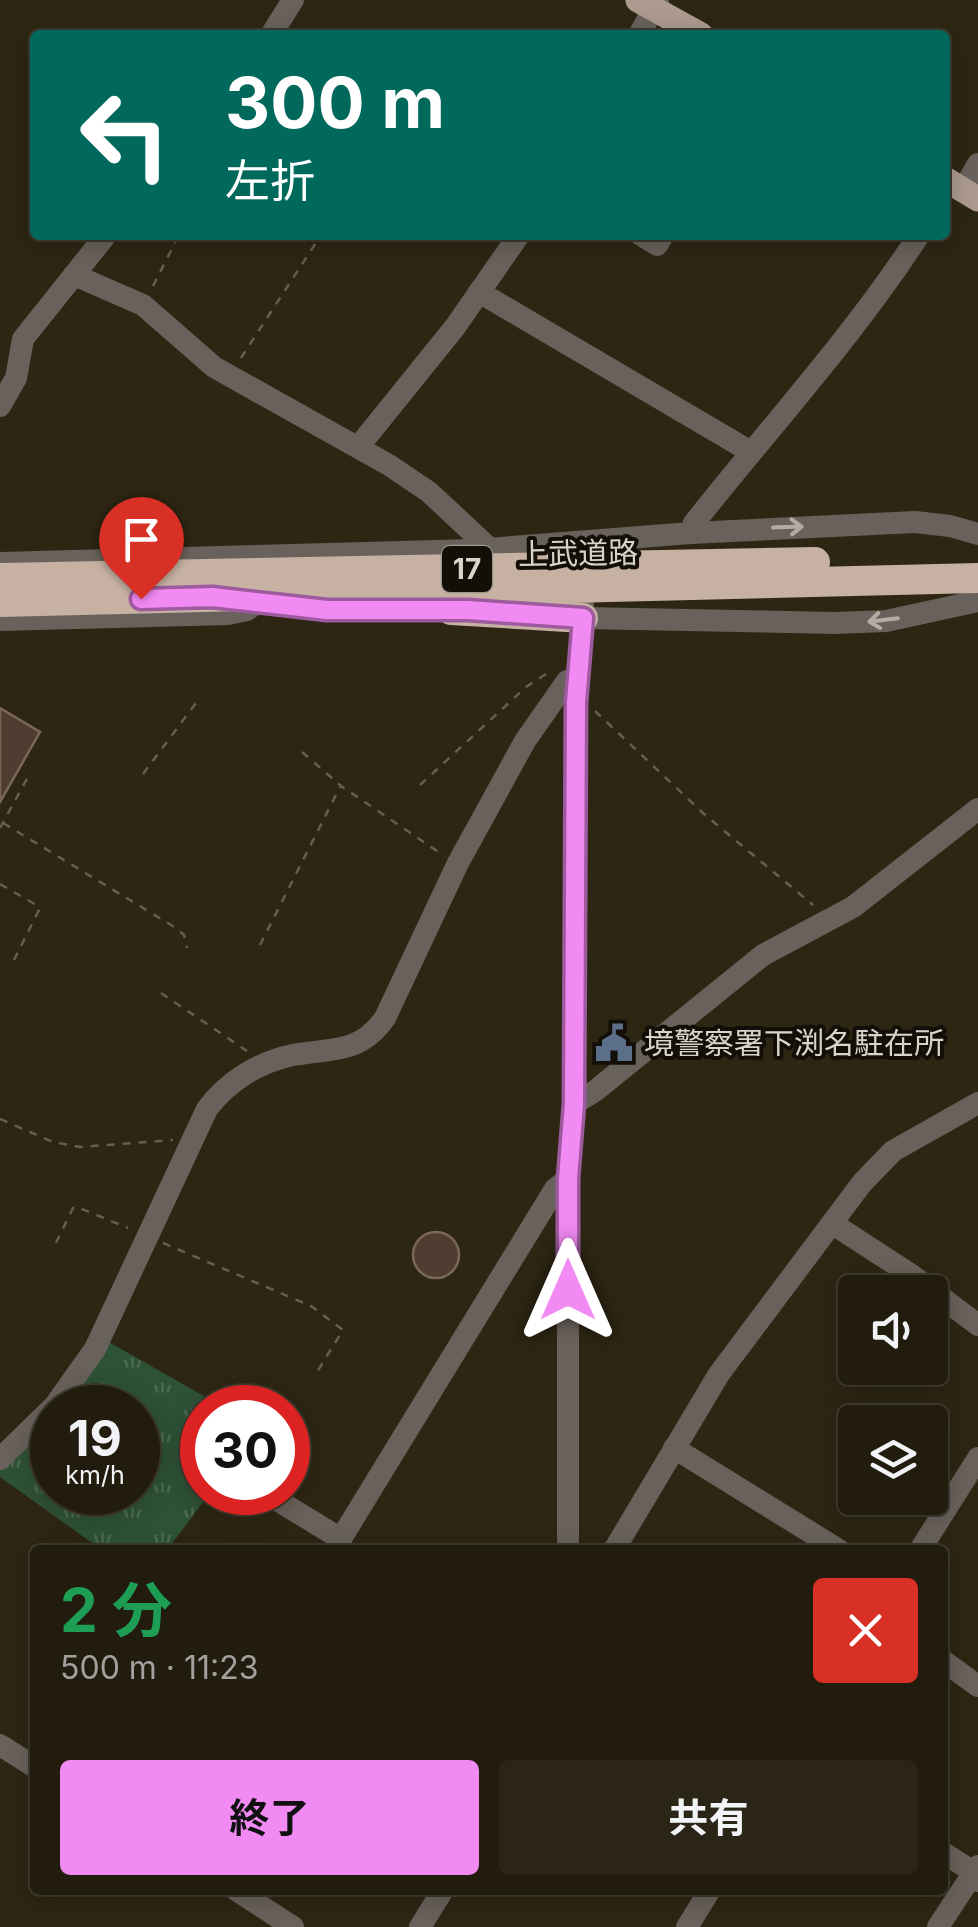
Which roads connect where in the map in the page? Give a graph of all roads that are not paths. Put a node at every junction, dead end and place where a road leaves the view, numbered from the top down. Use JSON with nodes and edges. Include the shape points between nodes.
{"nodes":[{"id":1,"x":293,"y":0,"type":"edge"},
{"id":2,"x":650,"y":3,"type":"edge"},
{"id":3,"x":281,"y":30,"type":"edge"},
{"id":4,"x":641,"y":30,"type":"edge"},
{"id":5,"x":693,"y":30,"type":"edge"},
{"id":6,"x":978,"y":164,"type":"edge"},
{"id":7,"x":957,"y":189,"type":"edge"},
{"id":8,"x":102,"y":240,"type":"edge"},
{"id":9,"x":515,"y":240,"type":"edge"},
{"id":10,"x":915,"y":240,"type":"edge"},
{"id":11,"x":74,"y":275,"type":"junction"},
{"id":12,"x":479,"y":292,"type":"junction"},
{"id":13,"x":0,"y":330,"type":"edge"},
{"id":14,"x":22,"y":340,"type":"junction"},
{"id":15,"x":0,"y":406,"type":"edge"},
{"id":16,"x":359,"y":446,"type":"junction"},
{"id":17,"x":750,"y":452,"type":"junction"},
{"id":18,"x":691,"y":532,"type":"junction"},
{"id":19,"x":978,"y":534,"type":"edge"},
{"id":20,"x":489,"y":548,"type":"junction"},
{"id":21,"x":978,"y":558,"type":"edge"},
{"id":22,"x":0,"y":563,"type":"edge"},
{"id":23,"x":935,"y":569,"type":"junction"},
{"id":24,"x":0,"y":578,"type":"edge"},
{"id":25,"x":978,"y":578,"type":"edge"},
{"id":26,"x":212,"y":597,"type":"junction"},
{"id":27,"x":978,"y":601,"type":"edge"},
{"id":28,"x":0,"y":602,"type":"edge"},
{"id":29,"x":255,"y":604,"type":"junction"},
{"id":30,"x":583,"y":610,"type":"junction"},
{"id":31,"x":0,"y":620,"type":"edge"},
{"id":32,"x":577,"y":681,"type":"junction"},
{"id":33,"x":978,"y":808,"type":"edge"},
{"id":34,"x":978,"y":1103,"type":"edge"},
{"id":35,"x":574,"y":1104,"type":"junction"},
{"id":36,"x":568,"y":1178,"type":"junction"},
{"id":37,"x":833,"y":1224,"type":"junction"},
{"id":38,"x":978,"y":1326,"type":"edge"},
{"id":39,"x":70,"y":1385,"type":"edge"},
{"id":40,"x":30,"y":1430,"type":"edge"},
{"id":41,"x":674,"y":1448,"type":"junction"},
{"id":42,"x":978,"y":1458,"type":"edge"},
{"id":43,"x":0,"y":1459,"type":"edge"},
{"id":44,"x":297,"y":1515,"type":"edge"},
{"id":45,"x":338,"y":1544,"type":"edge"},
{"id":46,"x":568,"y":1545,"type":"edge"},
{"id":47,"x":617,"y":1545,"type":"edge"},
{"id":48,"x":832,"y":1545,"type":"edge"},
{"id":49,"x":923,"y":1545,"type":"edge"},
{"id":50,"x":948,"y":1664,"type":"edge"},
{"id":51,"x":978,"y":1686,"type":"edge"},
{"id":52,"x":0,"y":1746,"type":"edge"},
{"id":53,"x":30,"y":1763,"type":"edge"},
{"id":54,"x":948,"y":1856,"type":"edge"},
{"id":55,"x":976,"y":1873,"type":"edge"},
{"id":56,"x":244,"y":1895,"type":"edge"},
{"id":57,"x":440,"y":1895,"type":"edge"},
{"id":58,"x":707,"y":1895,"type":"edge"},
{"id":59,"x":294,"y":1927,"type":"edge"},
{"id":60,"x":420,"y":1927,"type":"edge"},
{"id":61,"x":687,"y":1927,"type":"edge"},
{"id":62,"x":938,"y":1927,"type":"edge"}],
"edges":[{"from":1,"to":3,"type":"street"},
{"from":2,"to":4,"type":"street"},
{"from":2,"to":5,"type":"main road"},
{"from":6,"to":7,"type":"street"},
{"from":8,"to":11,"type":"street"},
{"from":9,"to":12,"type":"street"},
{"from":10,"to":17,"type":"street","via":[[844,341]]},
{"from":11,"to":14,"type":"street"},
{"from":11,"to":16,"type":"street","via":[[143,305],[204,360]]},
{"from":12,"to":16,"type":"street"},
{"from":12,"to":17,"type":"street"},
{"from":13,"to":14,"type":"street"},
{"from":14,"to":15,"type":"street","via":[[16,378]]},
{"from":16,"to":20,"type":"street","via":[[429,492]]},
{"from":17,"to":18,"type":"street"},
{"from":18,"to":19,"type":"street","one_way":true,"via":[[915,522]]},
{"from":18,"to":20,"type":"street","via":[[584,549]]},
{"from":20,"to":22,"type":"street"},
{"from":21,"to":23,"type":"highway","name":"上武道路","number":"17"},
{"from":23,"to":24,"type":"highway","name":"上武道路","number":"17"},
{"from":23,"to":25,"type":"highway","name":"上武道路","number":"17"},
{"from":23,"to":26,"type":"highway","name":"上武道路","number":"17"},
{"from":26,"to":28,"type":"highway","name":"上武道路","number":"17"},
{"from":26,"to":29,"type":"highway"},
{"from":27,"to":30,"type":"street","one_way":true,"via":[[886,621],[836,623]]},
{"from":29,"to":30,"type":"highway"},
{"from":29,"to":31,"type":"street","via":[[228,614]]},
{"from":30,"to":32,"type":"street"},
{"from":32,"to":35,"type":"street"},
{"from":32,"to":39,"type":"street","via":[[567,681],[543,713],[458,863],[376,1032],[358,1044],[262,1065],[218,1095],[191,1139],[96,1349]]},
{"from":33,"to":35,"type":"street","via":[[866,899],[763,955]]},
{"from":34,"to":37,"type":"street","via":[[893,1151]]},
{"from":35,"to":36,"type":"street"},
{"from":36,"to":45,"type":"street"},
{"from":36,"to":46,"type":"street"},
{"from":37,"to":38,"type":"street"},
{"from":37,"to":41,"type":"street","via":[[719,1374]]},
{"from":40,"to":43,"type":"street"},
{"from":41,"to":47,"type":"street"},
{"from":41,"to":48,"type":"street"},
{"from":42,"to":49,"type":"street"},
{"from":44,"to":45,"type":"street"},
{"from":50,"to":51,"type":"street"},
{"from":52,"to":53,"type":"street"},
{"from":54,"to":55,"type":"street"},
{"from":55,"to":62,"type":"street"},
{"from":56,"to":59,"type":"street"},
{"from":57,"to":60,"type":"street"},
{"from":58,"to":61,"type":"street"}]}
